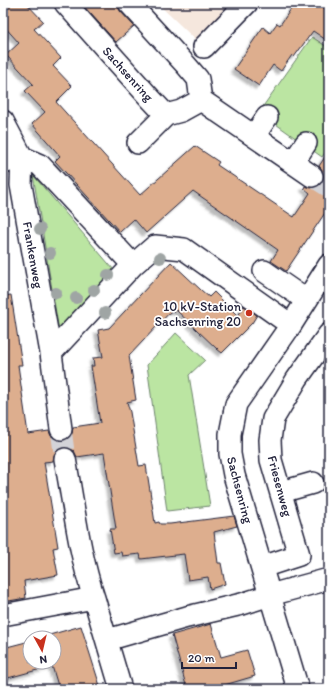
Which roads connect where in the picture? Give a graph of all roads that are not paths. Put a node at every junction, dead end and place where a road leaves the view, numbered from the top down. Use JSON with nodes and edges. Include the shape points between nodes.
{"nodes":[{"id":1,"x":65,"y":3,"type":"edge"},
{"id":2,"x":129,"y":3,"type":"edge"},
{"id":3,"x":247,"y":3,"type":"edge"},
{"id":4,"x":204,"y":47,"type":"dead end"},
{"id":5,"x":202,"y":100,"type":"junction"},
{"id":6,"x":166,"y":115,"type":"junction"},
{"id":7,"x":267,"y":117,"type":"dead end"},
{"id":8,"x":3,"y":121,"type":"edge"},
{"id":9,"x":254,"y":136,"type":"junction"},
{"id":10,"x":138,"y":143,"type":"dead end"},
{"id":11,"x":306,"y":143,"type":"dead end"},
{"id":12,"x":13,"y":160,"type":"edge"},
{"id":13,"x":293,"y":162,"type":"junction"},
{"id":14,"x":312,"y":176,"type":"tunnel mouth"},
{"id":15,"x":133,"y":265,"type":"junction"},
{"id":16,"x":329,"y":265,"type":"edge"},
{"id":17,"x":264,"y":271,"type":"dead end"},
{"id":18,"x":306,"y":300,"type":"junction"},
{"id":19,"x":290,"y":325,"type":"junction"},
{"id":20,"x":327,"y":341,"type":"edge"},
{"id":21,"x":51,"y":353,"type":"junction"},
{"id":22,"x":61,"y":429,"type":"tunnel mouth"},
{"id":23,"x":65,"y":459,"type":"tunnel mouth"},
{"id":24,"x":313,"y":483,"type":"dead end"},
{"id":25,"x":280,"y":492,"type":"junction"},
{"id":26,"x":262,"y":567,"type":"junction"},
{"id":27,"x":329,"y":579,"type":"edge"},
{"id":28,"x":270,"y":595,"type":"junction"},
{"id":29,"x":94,"y":598,"type":"junction"},
{"id":30,"x":3,"y":615,"type":"edge"},
{"id":31,"x":107,"y":640,"type":"junction"},
{"id":32,"x":121,"y":689,"type":"edge"},
{"id":33,"x":298,"y":689,"type":"edge"}],
"edges":[{"from":1,"to":6,"type":"street","name":"Sachsenring"},
{"from":2,"to":5,"type":"street","via":[[198,79]]},
{"from":3,"to":4,"type":"street"},
{"from":5,"to":6,"type":"street"},
{"from":5,"to":9,"type":"street"},
{"from":6,"to":10,"type":"street"},
{"from":7,"to":9,"type":"street"},
{"from":8,"to":12,"type":"street","name":"Frankenweg"},
{"from":9,"to":13,"type":"street"},
{"from":11,"to":13,"type":"street"},
{"from":12,"to":15,"type":"street","via":[[40,165]]},
{"from":12,"to":21,"type":"street","name":"Frankenweg","via":[[21,185]]},
{"from":13,"to":14,"type":"street"},
{"from":15,"to":19,"type":"street","via":[[155,246],[184,249]]},
{"from":15,"to":21,"type":"street"},
{"from":16,"to":18,"type":"street","name":"Sachsenring"},
{"from":17,"to":18,"type":"street"},
{"from":18,"to":19,"type":"street","name":"Sachsenring"},
{"from":19,"to":26,"type":"street","name":"Sachsenring","via":[[236,404],[230,434],[234,475]]},
{"from":20,"to":25,"type":"street","name":"Friesenweg","via":[[297,380],[272,419],[272,460]]},
{"from":21,"to":22,"type":"street","name":"Frankenweg"},
{"from":23,"to":29,"type":"street","via":[[81,550]]},
{"from":24,"to":25,"type":"street"},
{"from":25,"to":26,"type":"street","name":"Friesenweg","via":[[299,555]]},
{"from":26,"to":28,"type":"street","name":"Sachsenring"},
{"from":27,"to":28,"type":"street"},
{"from":28,"to":31,"type":"street"},
{"from":28,"to":33,"type":"street","name":"Sachsenring"},
{"from":29,"to":30,"type":"street"},
{"from":29,"to":31,"type":"street"},
{"from":31,"to":32,"type":"street"}]}
